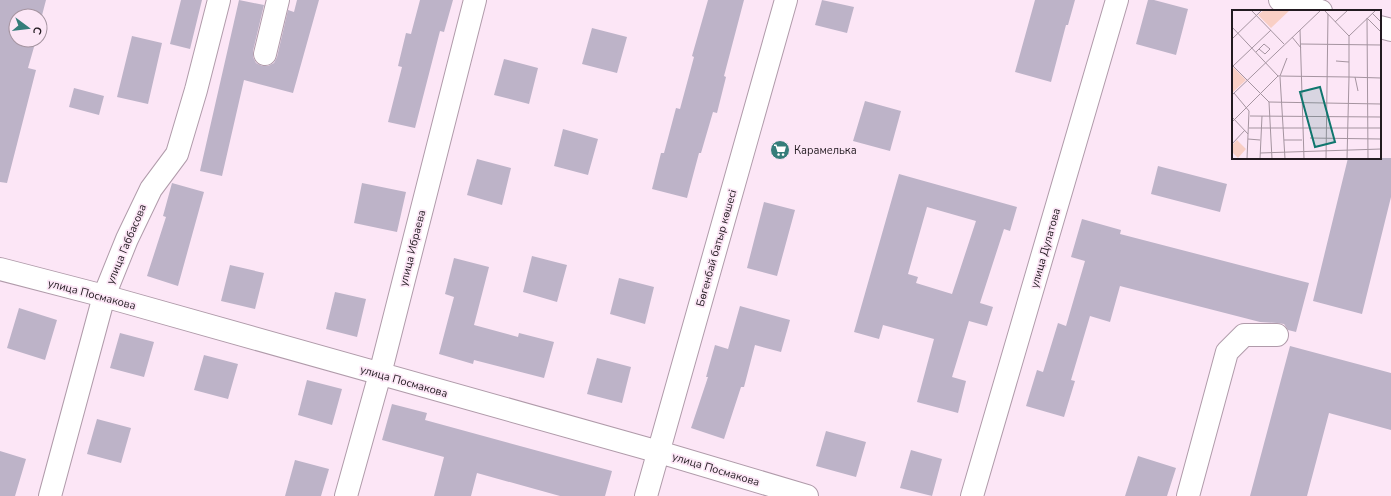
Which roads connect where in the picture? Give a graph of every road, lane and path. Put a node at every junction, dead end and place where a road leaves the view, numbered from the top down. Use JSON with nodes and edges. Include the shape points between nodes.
{"nodes":[{"id":1,"x":219,"y":0,"type":"edge"},
{"id":2,"x":278,"y":0,"type":"edge"},
{"id":3,"x":475,"y":0,"type":"edge"},
{"id":4,"x":786,"y":0,"type":"edge"},
{"id":5,"x":1117,"y":0,"type":"edge"},
{"id":6,"x":1280,"y":0,"type":"edge"},
{"id":7,"x":1317,"y":10,"type":"edge"},
{"id":8,"x":1381,"y":27,"type":"edge"},
{"id":9,"x":1391,"y":30,"type":"edge"},
{"id":10,"x":265,"y":54,"type":"dead end"},
{"id":11,"x":0,"y":269,"type":"edge"},
{"id":12,"x":104,"y":296,"type":"junction"},
{"id":13,"x":1277,"y":335,"type":"dead end"},
{"id":14,"x":380,"y":374,"type":"junction"},
{"id":15,"x":659,"y":452,"type":"junction"},
{"id":16,"x":50,"y":496,"type":"edge"},
{"id":17,"x":346,"y":496,"type":"edge"},
{"id":18,"x":646,"y":496,"type":"edge"},
{"id":19,"x":807,"y":496,"type":"edge"},
{"id":20,"x":972,"y":496,"type":"edge"},
{"id":21,"x":1188,"y":496,"type":"edge"}],
"edges":[{"from":1,"to":12,"type":"street","name":"улица Габбасова","via":[[177,154],[151,189]]},
{"from":2,"to":10,"type":"street"},
{"from":3,"to":14,"type":"street","name":"улица Ибраева"},
{"from":4,"to":15,"type":"street","name":"Бөгенбай батыр көшесі"},
{"from":5,"to":20,"type":"street","name":"улица Дулатова"},
{"from":6,"to":7,"type":"street"},
{"from":8,"to":9,"type":"street"},
{"from":11,"to":12,"type":"street","name":"улица Посмакова"},
{"from":12,"to":14,"type":"street","name":"улица Посмакова"},
{"from":12,"to":16,"type":"street","name":"улица Габбасова"},
{"from":13,"to":21,"type":"street","via":[[1244,335],[1227,352]]},
{"from":14,"to":15,"type":"street","name":"улица Посмакова"},
{"from":14,"to":17,"type":"street","name":"улица Ибраева"},
{"from":15,"to":18,"type":"street","name":"Бөгенбай батыр көшесі"},
{"from":15,"to":19,"type":"street","name":"улица Посмакова"}]}
